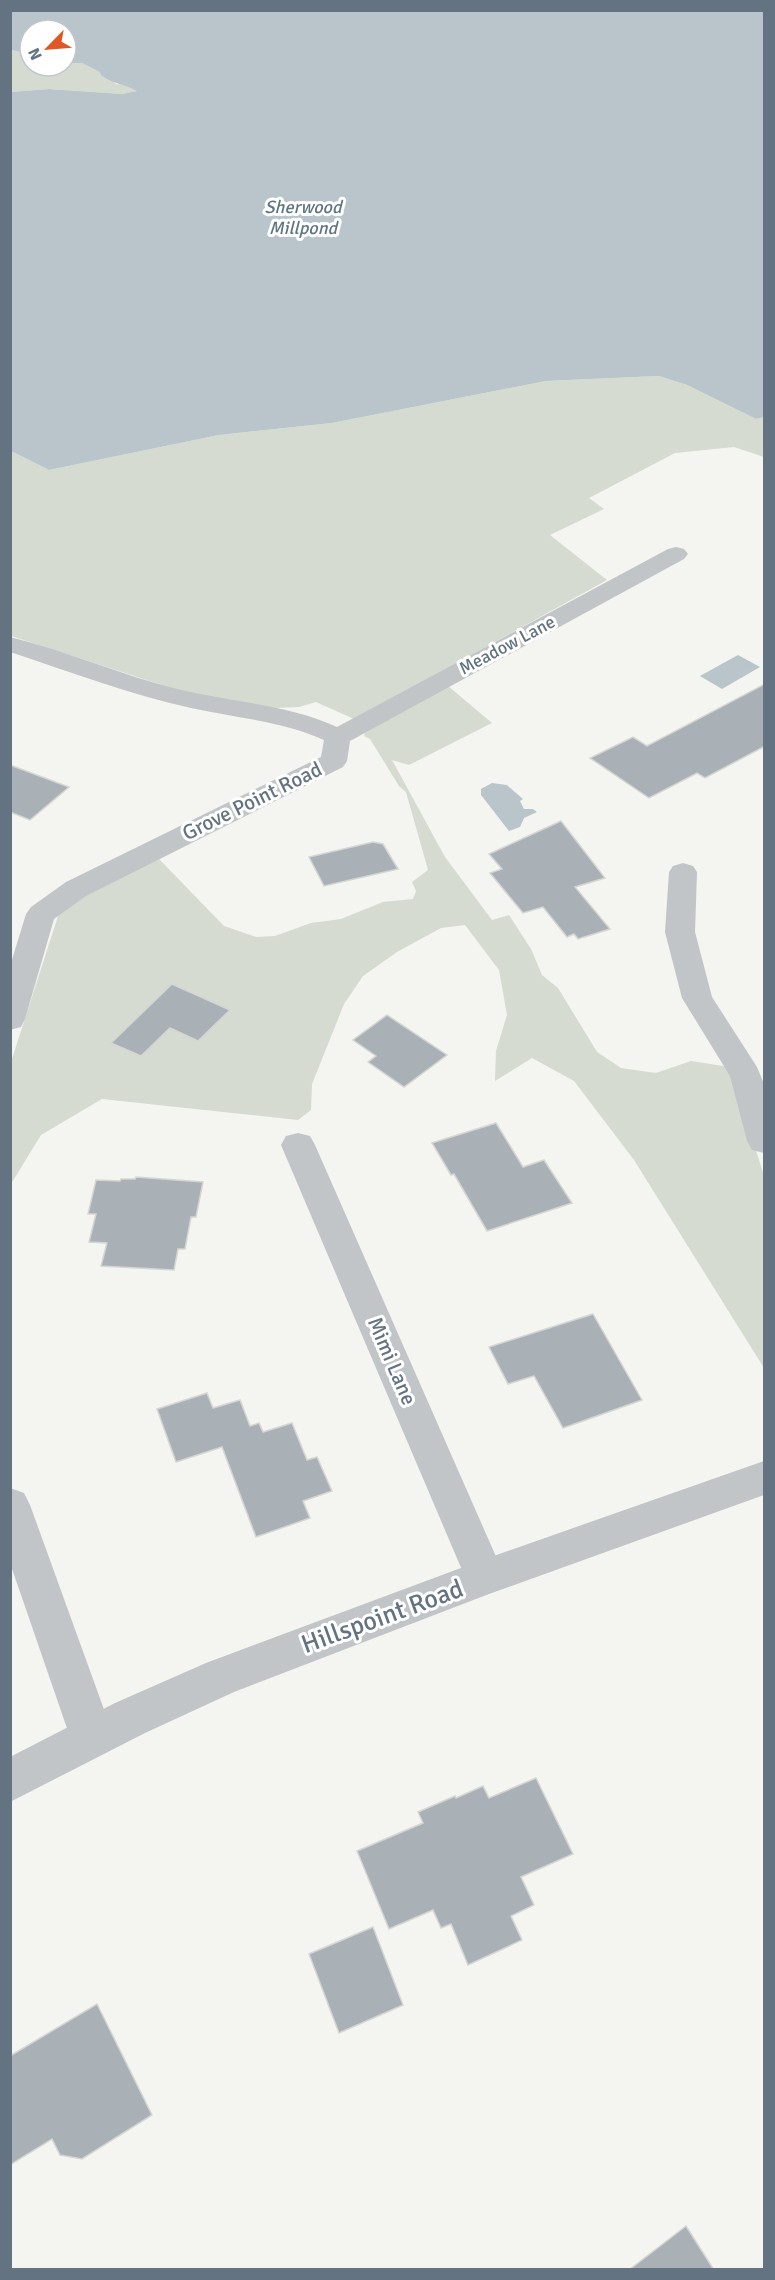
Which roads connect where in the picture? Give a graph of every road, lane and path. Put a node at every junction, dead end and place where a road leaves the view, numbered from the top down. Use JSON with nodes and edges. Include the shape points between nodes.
{"nodes":[{"id":1,"x":676,"y":554,"type":"dead end"},
{"id":2,"x":10,"y":644,"type":"edge"},
{"id":3,"x":338,"y":736,"type":"junction"},
{"id":4,"x":683,"y":872,"type":"dead end"},
{"id":5,"x":10,"y":1019,"type":"edge"},
{"id":6,"x":765,"y":1141,"type":"edge"},
{"id":7,"x":298,"y":1145,"type":"dead end"},
{"id":8,"x":765,"y":1478,"type":"edge"},
{"id":9,"x":10,"y":1505,"type":"edge"},
{"id":10,"x":485,"y":1577,"type":"junction"},
{"id":11,"x":92,"y":1737,"type":"junction"},
{"id":12,"x":10,"y":1781,"type":"edge"}],
"edges":[{"from":1,"to":3,"type":"street","name":"Meadow Lane"},
{"from":2,"to":3,"type":"street","name":"Grove Point Road","via":[[190,700],[315,724]]},
{"from":3,"to":5,"type":"street","name":"Grove Point Road","via":[[334,761],[76,889],[41,914]]},
{"from":4,"to":6,"type":"street","via":[[680,932],[697,998],[746,1075]]},
{"from":7,"to":10,"type":"street","name":"Mimi Lane"},
{"from":8,"to":10,"type":"street","name":"Hillspoint Road"},
{"from":9,"to":11,"type":"street"},
{"from":10,"to":11,"type":"street","name":"Hillspoint Road","via":[[221,1677]]},
{"from":11,"to":12,"type":"street","name":"Hillspoint Road"}]}
